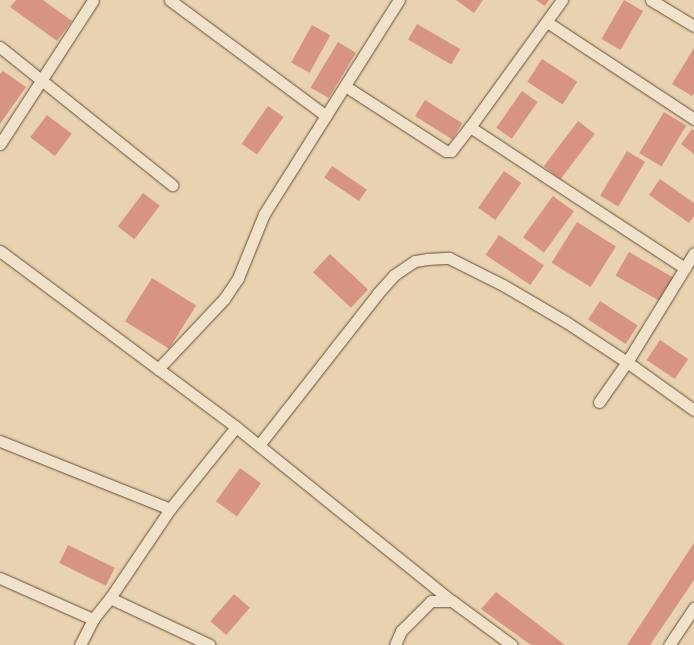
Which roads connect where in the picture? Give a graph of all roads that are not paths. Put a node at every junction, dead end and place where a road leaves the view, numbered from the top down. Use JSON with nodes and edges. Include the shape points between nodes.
{"nodes":[{"id":1,"x":93,"y":0,"type":"edge"},
{"id":2,"x":170,"y":0,"type":"edge"},
{"id":3,"x":399,"y":0,"type":"edge"},
{"id":4,"x":562,"y":0,"type":"edge"},
{"id":5,"x":651,"y":0,"type":"edge"},
{"id":6,"x":547,"y":22,"type":"junction"},
{"id":7,"x":694,"y":26,"type":"edge"},
{"id":8,"x":0,"y":47,"type":"edge"},
{"id":9,"x":41,"y":80,"type":"junction"},
{"id":10,"x":345,"y":86,"type":"junction"},
{"id":11,"x":326,"y":116,"type":"junction"},
{"id":12,"x":694,"y":119,"type":"edge"},
{"id":13,"x":470,"y":127,"type":"junction"},
{"id":14,"x":0,"y":144,"type":"edge"},
{"id":15,"x":172,"y":185,"type":"dead end"},
{"id":16,"x":0,"y":251,"type":"edge"},
{"id":17,"x":694,"y":253,"type":"edge"},
{"id":18,"x":685,"y":268,"type":"junction"},
{"id":19,"x":628,"y":362,"type":"junction"},
{"id":20,"x":158,"y":369,"type":"junction"},
{"id":21,"x":599,"y":402,"type":"dead end"},
{"id":22,"x":694,"y":410,"type":"edge"},
{"id":23,"x":236,"y":428,"type":"junction"},
{"id":24,"x":0,"y":440,"type":"edge"},
{"id":25,"x":259,"y":446,"type":"junction"},
{"id":26,"x":170,"y":510,"type":"junction"},
{"id":27,"x":0,"y":578,"type":"edge"},
{"id":28,"x":110,"y":598,"type":"junction"},
{"id":29,"x":452,"y":601,"type":"junction"},
{"id":30,"x":694,"y":608,"type":"edge"},
{"id":31,"x":93,"y":619,"type":"junction"},
{"id":32,"x":80,"y":645,"type":"edge"},
{"id":33,"x":210,"y":645,"type":"edge"},
{"id":34,"x":394,"y":645,"type":"edge"},
{"id":35,"x":512,"y":645,"type":"edge"},
{"id":36,"x":669,"y":645,"type":"edge"}],
"edges":[{"from":1,"to":9,"type":"street"},
{"from":2,"to":11,"type":"street"},
{"from":3,"to":10,"type":"street"},
{"from":4,"to":6,"type":"street"},
{"from":5,"to":7,"type":"street"},
{"from":6,"to":12,"type":"street"},
{"from":6,"to":13,"type":"street"},
{"from":8,"to":9,"type":"street"},
{"from":9,"to":14,"type":"street"},
{"from":9,"to":15,"type":"street"},
{"from":10,"to":11,"type":"street"},
{"from":10,"to":13,"type":"street","via":[[446,151],[455,148]]},
{"from":11,"to":20,"type":"street","via":[[264,214],[238,278],[224,299]]},
{"from":13,"to":18,"type":"street"},
{"from":16,"to":20,"type":"street"},
{"from":17,"to":18,"type":"street"},
{"from":18,"to":19,"type":"street"},
{"from":19,"to":21,"type":"street"},
{"from":19,"to":22,"type":"street"},
{"from":19,"to":25,"type":"street","via":[[504,285],[449,258],[415,261],[394,275],[378,293]]},
{"from":20,"to":23,"type":"street"},
{"from":23,"to":25,"type":"street"},
{"from":23,"to":26,"type":"street"},
{"from":24,"to":26,"type":"street"},
{"from":25,"to":29,"type":"street"},
{"from":26,"to":28,"type":"street"},
{"from":27,"to":31,"type":"street"},
{"from":28,"to":31,"type":"street"},
{"from":28,"to":33,"type":"street"},
{"from":29,"to":34,"type":"street","via":[[431,601],[401,632]]},
{"from":29,"to":35,"type":"street"},
{"from":30,"to":36,"type":"street"},
{"from":31,"to":32,"type":"street"}]}
